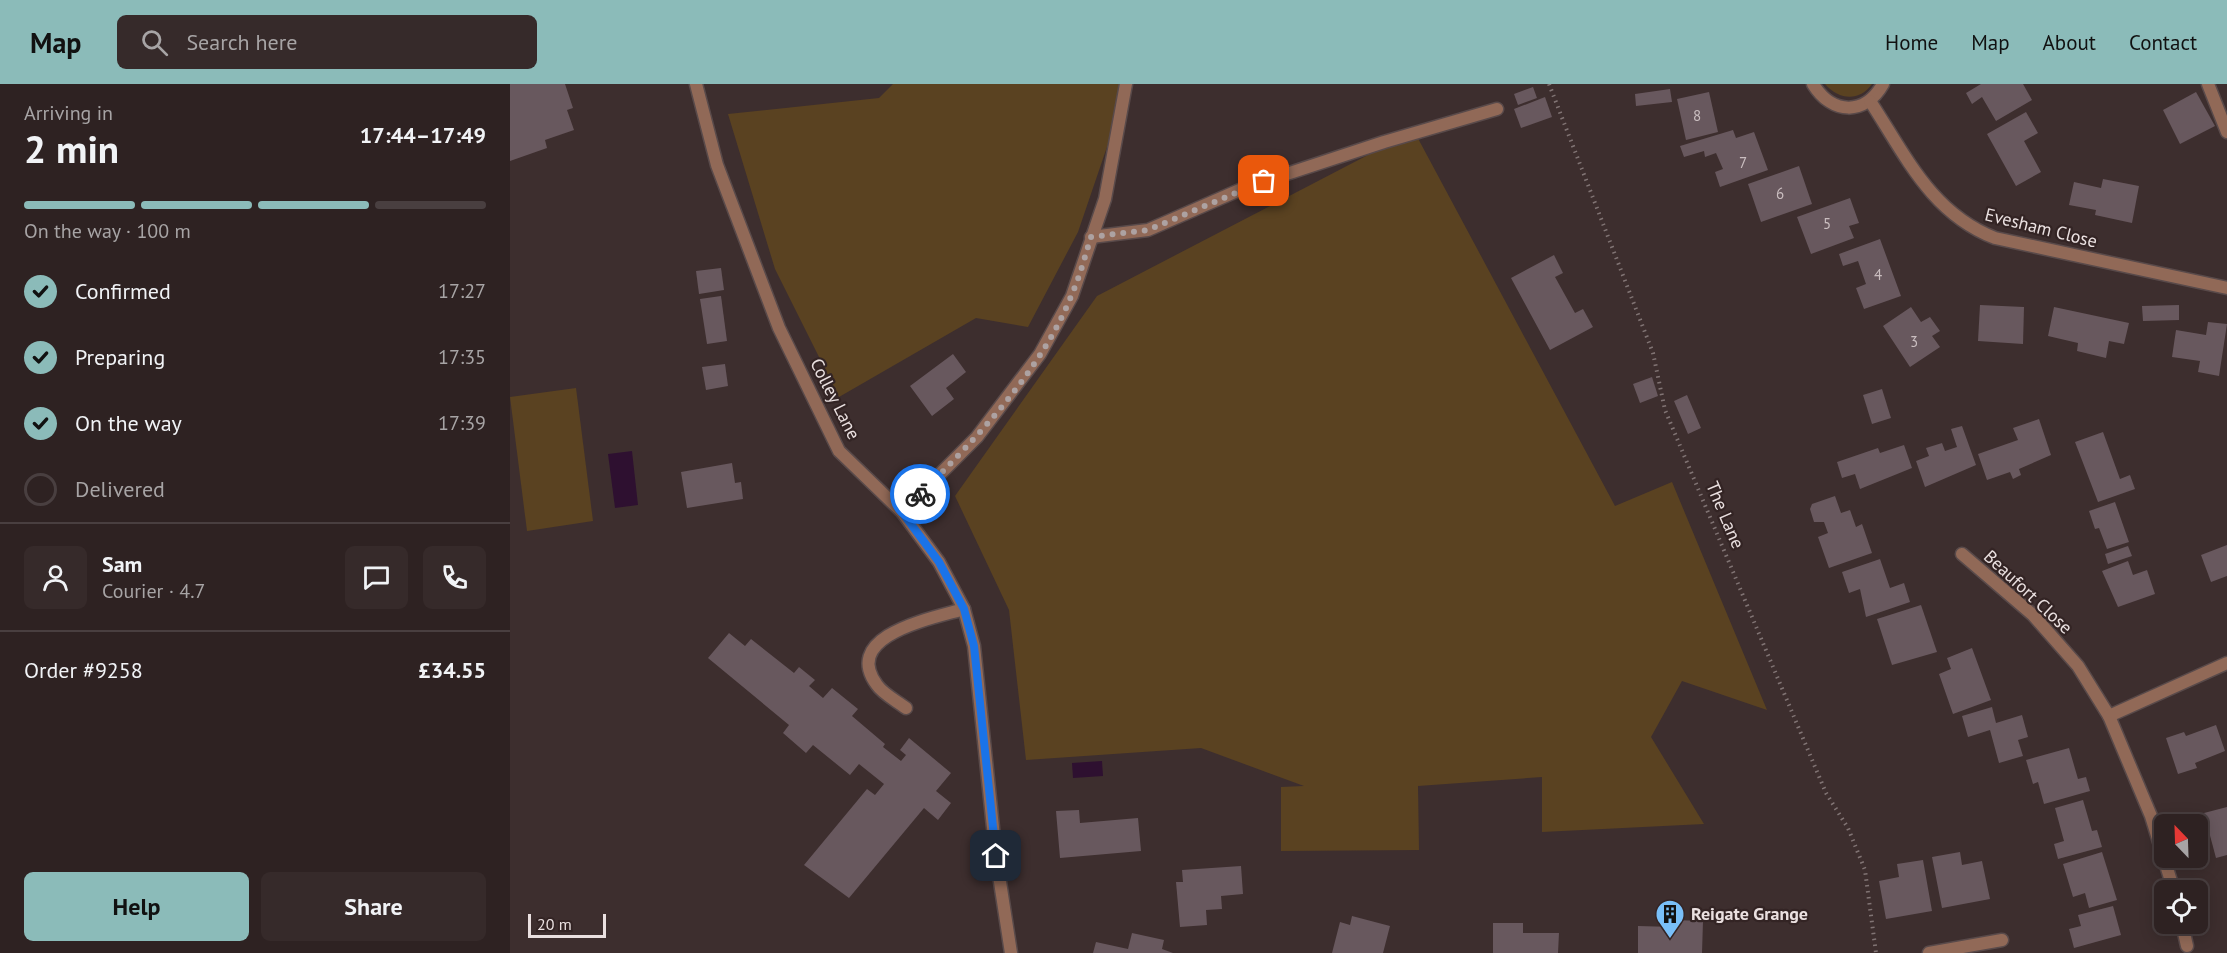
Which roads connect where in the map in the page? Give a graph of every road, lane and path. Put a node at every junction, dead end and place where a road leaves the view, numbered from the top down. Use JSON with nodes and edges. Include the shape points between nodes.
{"nodes":[{"id":1,"x":696,"y":84,"type":"edge"},
{"id":2,"x":1126,"y":84,"type":"edge"},
{"id":3,"x":1549,"y":84,"type":"edge"},
{"id":4,"x":1813,"y":84,"type":"edge"},
{"id":5,"x":1884,"y":84,"type":"edge"},
{"id":6,"x":2208,"y":84,"type":"edge"},
{"id":7,"x":1870,"y":102,"type":"junction"},
{"id":8,"x":1497,"y":109,"type":"dead end"},
{"id":9,"x":2227,"y":132,"type":"edge"},
{"id":10,"x":1091,"y":237,"type":"junction"},
{"id":11,"x":2227,"y":288,"type":"edge"},
{"id":12,"x":902,"y":512,"type":"junction"},
{"id":13,"x":1962,"y":554,"type":"dead end"},
{"id":14,"x":964,"y":609,"type":"junction"},
{"id":15,"x":2227,"y":663,"type":"edge"},
{"id":16,"x":906,"y":708,"type":"dead end"},
{"id":17,"x":2109,"y":716,"type":"junction"},
{"id":18,"x":2171,"y":880,"type":"edge"},
{"id":19,"x":2184,"y":934,"type":"edge"},
{"id":20,"x":2002,"y":940,"type":"dead end"},
{"id":21,"x":2187,"y":946,"type":"dead end"},
{"id":22,"x":1011,"y":953,"type":"edge"},
{"id":23,"x":1876,"y":953,"type":"edge"},
{"id":24,"x":1929,"y":953,"type":"edge"}],
"edges":[{"from":1,"to":12,"type":"street","name":"Colley Lane","via":[[717,165],[779,328],[839,451]]},
{"from":2,"to":10,"type":"street","via":[[1105,198]]},
{"from":3,"to":23,"type":"path","name":"The Lane","via":[[1653,354],[1665,410],[1826,793],[1848,828],[1865,870]]},
{"from":4,"to":7,"type":"street","via":[[1820,95],[1836,105],[1856,107]]},
{"from":5,"to":7,"type":"street"},
{"from":6,"to":9,"type":"street"},
{"from":7,"to":11,"type":"street","name":"Evesham Close","via":[[1937,201],[1972,229],[1995,238]]},
{"from":8,"to":10,"type":"street","via":[[1383,141],[1244,188],[1148,230]]},
{"from":10,"to":12,"type":"street","via":[[1072,296],[1040,354],[977,437]]},
{"from":12,"to":14,"type":"street","name":"Colley Lane","via":[[939,562]]},
{"from":13,"to":17,"type":"street","name":"Beaufort Close","via":[[2033,615],[2078,666]]},
{"from":14,"to":16,"type":"street","via":[[902,627],[877,643],[868,665],[878,687]]},
{"from":14,"to":22,"type":"street","name":"Colley Lane","via":[[974,646],[996,856]]},
{"from":15,"to":17,"type":"street"},
{"from":17,"to":18,"type":"street","name":"Beaufort Close","via":[[2151,816]]},
{"from":19,"to":21,"type":"street"},
{"from":20,"to":24,"type":"street"}]}
